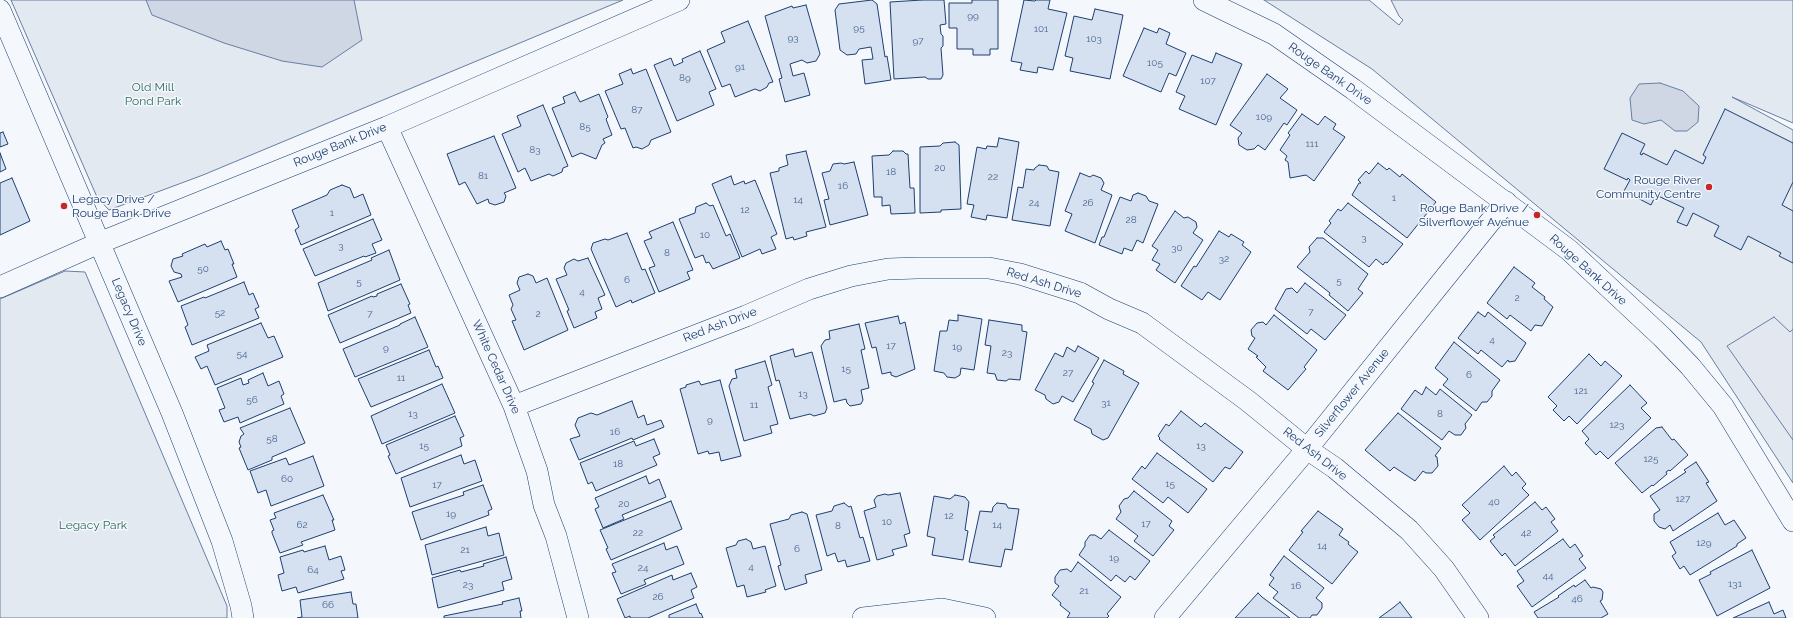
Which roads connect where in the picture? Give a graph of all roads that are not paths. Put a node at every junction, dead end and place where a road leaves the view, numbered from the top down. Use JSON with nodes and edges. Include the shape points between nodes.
{"nodes":[{"id":1,"x":678,"y":0,"type":"edge"},
{"id":2,"x":1204,"y":0,"type":"edge"},
{"id":3,"x":0,"y":10,"type":"edge"},
{"id":4,"x":387,"y":126,"type":"junction"},
{"id":5,"x":1506,"y":202,"type":"junction"},
{"id":6,"x":99,"y":243,"type":"junction"},
{"id":7,"x":0,"y":286,"type":"edge"},
{"id":8,"x":514,"y":406,"type":"junction"},
{"id":9,"x":1307,"y":449,"type":"junction"},
{"id":10,"x":1793,"y":521,"type":"edge"},
{"id":11,"x":243,"y":618,"type":"edge"},
{"id":12,"x":578,"y":618,"type":"edge"},
{"id":13,"x":863,"y":618,"type":"edge"},
{"id":14,"x":985,"y":618,"type":"edge"},
{"id":15,"x":1165,"y":618,"type":"edge"},
{"id":16,"x":1478,"y":618,"type":"edge"}],
"edges":[{"from":1,"to":4,"type":"street","name":"Rouge Bank Drive"},
{"from":2,"to":5,"type":"street","name":"Rouge Bank Drive","via":[[1274,34]]},
{"from":3,"to":6,"type":"street","name":"Legacy Drive"},
{"from":4,"to":6,"type":"street","name":"Rouge Bank Drive"},
{"from":4,"to":8,"type":"street","name":"White Cedar Drive"},
{"from":5,"to":9,"type":"street","name":"Silverflower Avenue"},
{"from":5,"to":10,"type":"street","name":"Rouge Bank Drive","via":[[1568,250],[1690,366],[1723,406]]},
{"from":6,"to":7,"type":"street","name":"Rouge Bank Drive"},
{"from":6,"to":11,"type":"street","name":"Legacy Drive","via":[[172,413],[222,541]]},
{"from":8,"to":9,"type":"street","name":"Red Ash Drive","via":[[809,289],[851,276],[888,269],[989,268],[1020,274],[1080,293],[1142,323],[1248,401]]},
{"from":8,"to":12,"type":"street","name":"White Cedar Drive","via":[[537,471],[544,505],[556,536]]},
{"from":9,"to":15,"type":"street","name":"Silverflower Avenue"},
{"from":9,"to":16,"type":"street","name":"Red Ash Drive","via":[[1335,468],[1409,530],[1444,569]]},
{"from":13,"to":14,"type":"street","via":[[942,609]]}]}
